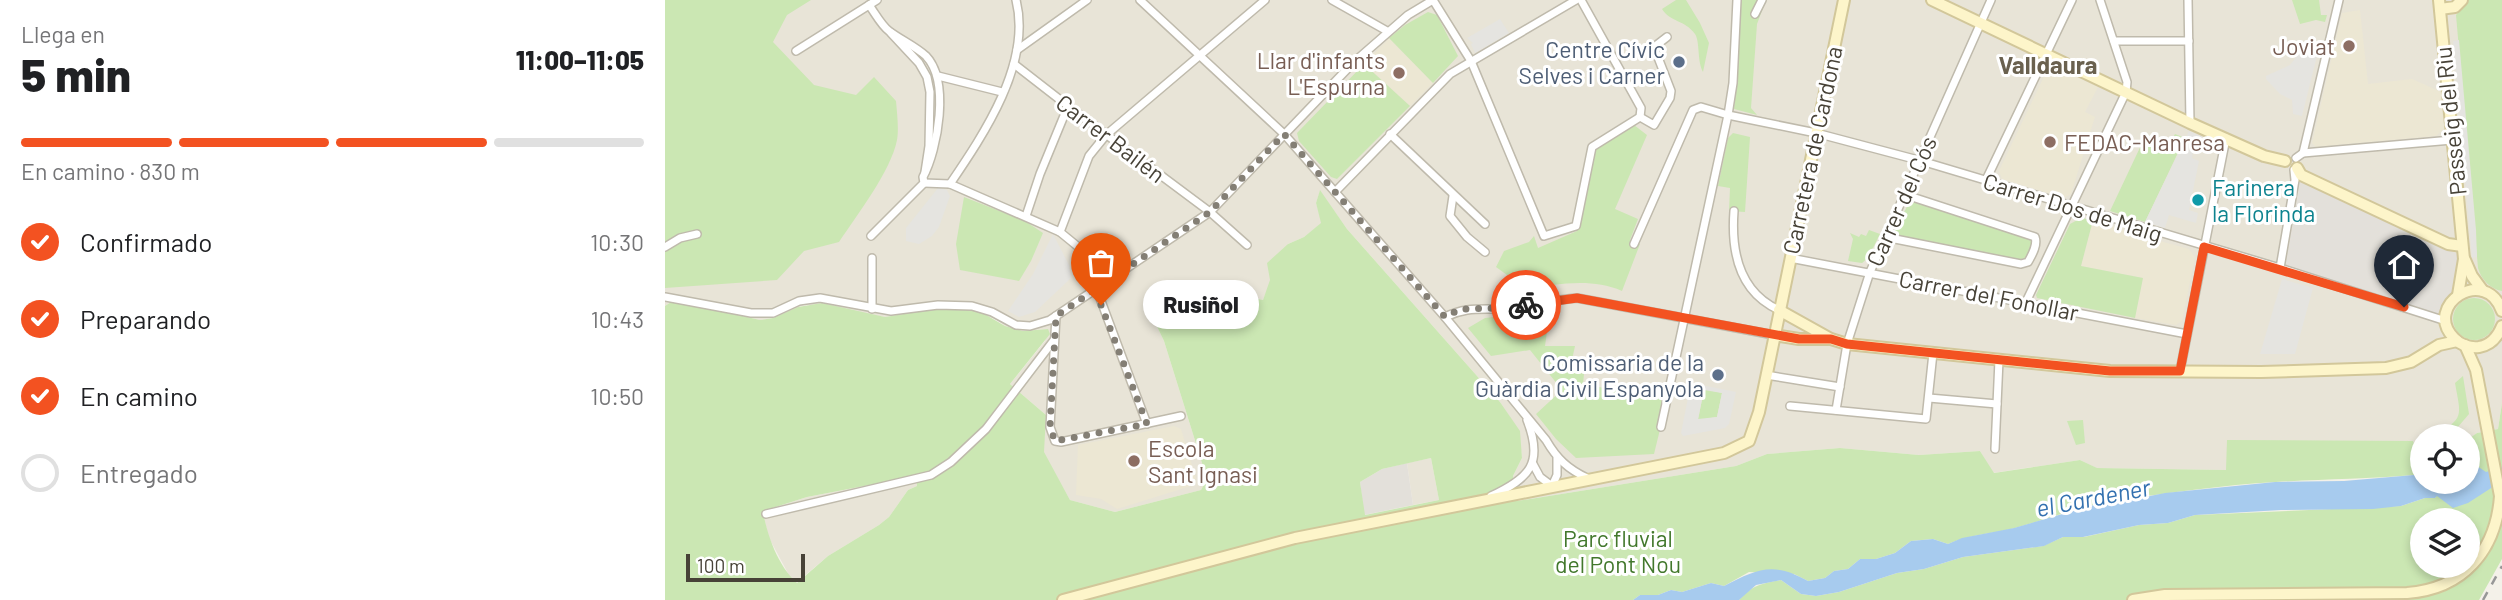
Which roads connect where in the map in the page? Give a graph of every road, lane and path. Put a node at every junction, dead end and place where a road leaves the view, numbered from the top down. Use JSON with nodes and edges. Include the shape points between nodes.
{"nodes":[{"id":1,"x":877,"y":0,"type":"edge"},
{"id":2,"x":1016,"y":0,"type":"edge"},
{"id":3,"x":1087,"y":0,"type":"edge"},
{"id":4,"x":1140,"y":0,"type":"edge"},
{"id":5,"x":1265,"y":0,"type":"edge"},
{"id":6,"x":1332,"y":0,"type":"edge"},
{"id":7,"x":1433,"y":0,"type":"edge"},
{"id":8,"x":1578,"y":0,"type":"edge"},
{"id":9,"x":1737,"y":0,"type":"edge"},
{"id":10,"x":1762,"y":0,"type":"edge"},
{"id":11,"x":1844,"y":0,"type":"edge"},
{"id":12,"x":1932,"y":0,"type":"edge"},
{"id":13,"x":1991,"y":0,"type":"edge"},
{"id":14,"x":2072,"y":0,"type":"edge"},
{"id":15,"x":2100,"y":0,"type":"edge"},
{"id":16,"x":2188,"y":0,"type":"edge"},
{"id":17,"x":2339,"y":0,"type":"edge"},
{"id":18,"x":2462,"y":0,"type":"edge"},
{"id":19,"x":2439,"y":4,"type":"edge"},
{"id":20,"x":869,"y":5,"type":"junction"},
{"id":21,"x":1755,"y":15,"type":"dead end"},
{"id":22,"x":1980,"y":23,"type":"junction"},
{"id":23,"x":891,"y":32,"type":"junction"},
{"id":24,"x":1387,"y":32,"type":"junction"},
{"id":25,"x":1667,"y":37,"type":"dead end"},
{"id":26,"x":2114,"y":41,"type":"junction"},
{"id":27,"x":2189,"y":41,"type":"junction"},
{"id":28,"x":1017,"y":50,"type":"junction"},
{"id":29,"x":796,"y":51,"type":"dead end"},
{"id":30,"x":2046,"y":54,"type":"junction"},
{"id":31,"x":1201,"y":55,"type":"junction"},
{"id":32,"x":1471,"y":61,"type":"junction"},
{"id":33,"x":1014,"y":64,"type":"junction"},
{"id":34,"x":938,"y":76,"type":"junction"},
{"id":35,"x":1002,"y":92,"type":"junction"},
{"id":36,"x":2126,"y":92,"type":"junction"},
{"id":37,"x":1068,"y":106,"type":"junction"},
{"id":38,"x":1728,"y":115,"type":"junction"},
{"id":39,"x":1640,"y":117,"type":"junction"},
{"id":40,"x":2190,"y":123,"type":"junction"},
{"id":41,"x":1816,"y":132,"type":"junction"},
{"id":42,"x":1284,"y":134,"type":"junction"},
{"id":43,"x":1390,"y":134,"type":"junction"},
{"id":44,"x":1106,"y":135,"type":"junction"},
{"id":45,"x":2227,"y":138,"type":"junction"},
{"id":46,"x":2452,"y":140,"type":"junction"},
{"id":47,"x":1919,"y":160,"type":"junction"},
{"id":48,"x":2295,"y":162,"type":"junction"},
{"id":49,"x":925,"y":173,"type":"junction"},
{"id":50,"x":1986,"y":180,"type":"junction"},
{"id":51,"x":925,"y":183,"type":"junction"},
{"id":52,"x":950,"y":184,"type":"junction"},
{"id":53,"x":1335,"y":192,"type":"junction"},
{"id":54,"x":1903,"y":194,"type":"junction"},
{"id":55,"x":1453,"y":196,"type":"junction"},
{"id":56,"x":2070,"y":206,"type":"junction"},
{"id":57,"x":1734,"y":211,"type":"dead end"},
{"id":58,"x":1210,"y":212,"type":"junction"},
{"id":59,"x":1026,"y":216,"type":"junction"},
{"id":60,"x":1485,"y":225,"type":"dead end"},
{"id":61,"x":1060,"y":232,"type":"junction"},
{"id":62,"x":697,"y":234,"type":"dead end"},
{"id":63,"x":871,"y":236,"type":"dead end"},
{"id":64,"x":1885,"y":237,"type":"junction"},
{"id":65,"x":1634,"y":244,"type":"dead end"},
{"id":66,"x":1247,"y":245,"type":"dead end"},
{"id":67,"x":2462,"y":246,"type":"junction"},
{"id":68,"x":665,"y":247,"type":"edge"},
{"id":69,"x":2204,"y":247,"type":"junction"},
{"id":70,"x":1485,"y":252,"type":"dead end"},
{"id":71,"x":872,"y":258,"type":"dead end"},
{"id":72,"x":1790,"y":258,"type":"junction"},
{"id":73,"x":2464,"y":259,"type":"junction"},
{"id":74,"x":2280,"y":268,"type":"junction"},
{"id":75,"x":1870,"y":272,"type":"junction"},
{"id":76,"x":1095,"y":288,"type":"junction"},
{"id":77,"x":2483,"y":291,"type":"junction"},
{"id":78,"x":2458,"y":295,"type":"junction"},
{"id":79,"x":665,"y":298,"type":"edge"},
{"id":80,"x":2026,"y":302,"type":"junction"},
{"id":81,"x":1780,"y":304,"type":"junction"},
{"id":82,"x":872,"y":309,"type":"junction"},
{"id":83,"x":2502,"y":311,"type":"edge"},
{"id":84,"x":1445,"y":317,"type":"junction"},
{"id":85,"x":1053,"y":318,"type":"junction"},
{"id":86,"x":1684,"y":319,"type":"junction"},
{"id":87,"x":2447,"y":325,"type":"junction"},
{"id":88,"x":2502,"y":326,"type":"edge"},
{"id":89,"x":2187,"y":334,"type":"junction"},
{"id":90,"x":1774,"y":335,"type":"junction"},
{"id":91,"x":1831,"y":339,"type":"junction"},
{"id":92,"x":1054,"y":340,"type":"junction"},
{"id":93,"x":2461,"y":343,"type":"junction"},
{"id":94,"x":1847,"y":344,"type":"junction"},
{"id":95,"x":2485,"y":345,"type":"junction"},
{"id":96,"x":1933,"y":353,"type":"junction"},
{"id":97,"x":1999,"y":360,"type":"junction"},
{"id":98,"x":2411,"y":362,"type":"junction"},
{"id":99,"x":2180,"y":371,"type":"junction"},
{"id":100,"x":1766,"y":375,"type":"junction"},
{"id":101,"x":2477,"y":375,"type":"junction"},
{"id":102,"x":1840,"y":387,"type":"junction"},
{"id":103,"x":1929,"y":398,"type":"junction"},
{"id":104,"x":1997,"y":404,"type":"junction"},
{"id":105,"x":1790,"y":405,"type":"dead end"},
{"id":106,"x":1836,"y":410,"type":"junction"},
{"id":107,"x":1524,"y":413,"type":"junction"},
{"id":108,"x":1181,"y":416,"type":"dead end"},
{"id":109,"x":1147,"y":424,"type":"junction"},
{"id":110,"x":1661,"y":428,"type":"dead end"},
{"id":111,"x":1995,"y":449,"type":"dead end"},
{"id":112,"x":1557,"y":458,"type":"junction"},
{"id":113,"x":1533,"y":464,"type":"junction"},
{"id":114,"x":1587,"y":478,"type":"junction"},
{"id":115,"x":1552,"y":486,"type":"junction"},
{"id":116,"x":1483,"y":500,"type":"junction"},
{"id":117,"x":766,"y":514,"type":"dead end"},
{"id":118,"x":1063,"y":600,"type":"edge"},
{"id":119,"x":2133,"y":600,"type":"edge"}],
"edges":[{"from":1,"to":20,"type":"street"},
{"from":2,"to":28,"type":"street"},
{"from":3,"to":28,"type":"street"},
{"from":4,"to":31,"type":"street"},
{"from":5,"to":31,"type":"street"},
{"from":6,"to":24,"type":"street"},
{"from":7,"to":24,"type":"street"},
{"from":7,"to":32,"type":"street"},
{"from":8,"to":32,"type":"street"},
{"from":8,"to":39,"type":"street","via":[[1641,108]]},
{"from":9,"to":38,"type":"street"},
{"from":10,"to":21,"type":"street"},
{"from":11,"to":41,"type":"street","name":"Carretera de Cardona"},
{"from":12,"to":22,"type":"street"},
{"from":13,"to":22,"type":"street","name":"Carrer del Cós"},
{"from":14,"to":30,"type":"street"},
{"from":15,"to":26,"type":"street"},
{"from":16,"to":27,"type":"street"},
{"from":17,"to":48,"type":"street"},
{"from":18,"to":19,"type":"street","name":"Passeig del Riu","via":[[2455,7]]},
{"from":19,"to":46,"type":"street","name":"Passeig del Riu"},
{"from":20,"to":23,"type":"street"},
{"from":20,"to":29,"type":"street"},
{"from":22,"to":30,"type":"street"},
{"from":22,"to":47,"type":"street","name":"Carrer del Cós"},
{"from":23,"to":34,"type":"street","via":[[927,57]]},
{"from":23,"to":49,"type":"street","via":[[927,77],[930,106]]},
{"from":24,"to":42,"type":"street"},
{"from":25,"to":39,"type":"street","via":[[1654,47],[1670,99],[1654,125]]},
{"from":26,"to":27,"type":"street"},
{"from":26,"to":36,"type":"street"},
{"from":27,"to":40,"type":"street"},
{"from":28,"to":33,"type":"street"},
{"from":30,"to":36,"type":"street"},
{"from":30,"to":50,"type":"street"},
{"from":31,"to":42,"type":"street"},
{"from":31,"to":44,"type":"street"},
{"from":32,"to":39,"type":"street","via":[[1544,236],[1576,226],[1592,146]]},
{"from":32,"to":43,"type":"street","via":[[1450,74]]},
{"from":33,"to":35,"type":"street"},
{"from":33,"to":37,"type":"street","name":"Carrer Bailén"},
{"from":34,"to":35,"type":"street"},
{"from":34,"to":49,"type":"street","via":[[936,146]]},
{"from":35,"to":52,"type":"street","via":[[985,132]]},
{"from":36,"to":40,"type":"street"},
{"from":36,"to":56,"type":"street"},
{"from":37,"to":44,"type":"street","name":"Carrer Bailén"},
{"from":37,"to":59,"type":"street"},
{"from":38,"to":41,"type":"street","name":"Carrer Dos de Maig"},
{"from":38,"to":65,"type":"street","name":"Carrer Dos de Maig","via":[[1696,107]]},
{"from":38,"to":86,"type":"street"},
{"from":40,"to":45,"type":"street"},
{"from":41,"to":47,"type":"street","name":"Carrer Dos de Maig"},
{"from":41,"to":72,"type":"street","name":"Carretera de Cardona"},
{"from":42,"to":53,"type":"street"},
{"from":42,"to":58,"type":"street"},
{"from":43,"to":53,"type":"street"},
{"from":43,"to":55,"type":"street"},
{"from":44,"to":58,"type":"street","name":"Carrer Bailén"},
{"from":44,"to":61,"type":"street","via":[[1089,156]]},
{"from":45,"to":48,"type":"street","via":[[2264,156]]},
{"from":45,"to":69,"type":"street"},
{"from":46,"to":48,"type":"street"},
{"from":46,"to":67,"type":"street","name":"Passeig del Riu"},
{"from":47,"to":50,"type":"street","name":"Carrer Dos de Maig"},
{"from":47,"to":54,"type":"street","name":"Carrer del Cós"},
{"from":48,"to":67,"type":"street","via":[[2301,175],[2448,244]]},
{"from":48,"to":74,"type":"street"},
{"from":49,"to":51,"type":"street"},
{"from":50,"to":56,"type":"street","name":"Carrer Dos de Maig"},
{"from":51,"to":52,"type":"street"},
{"from":51,"to":63,"type":"street"},
{"from":52,"to":59,"type":"street"},
{"from":53,"to":84,"type":"street"},
{"from":54,"to":64,"type":"street","name":"Carrer del Cós"},
{"from":54,"to":64,"type":"street","via":[[2035,237],[2032,256],[2021,264]]},
{"from":55,"to":60,"type":"street"},
{"from":55,"to":70,"type":"street","via":[[1450,216]]},
{"from":56,"to":69,"type":"street","name":"Carrer Dos de Maig"},
{"from":56,"to":80,"type":"street"},
{"from":57,"to":81,"type":"street","via":[[1738,267],[1769,305]]},
{"from":58,"to":66,"type":"street","name":"Carrer Bailén"},
{"from":58,"to":76,"type":"street"},
{"from":59,"to":61,"type":"street"},
{"from":61,"to":76,"type":"street","via":[[1082,250]]},
{"from":62,"to":68,"type":"street"},
{"from":64,"to":75,"type":"street","name":"Carrer del Cós"},
{"from":67,"to":73,"type":"street","name":"Passeig del Riu"},
{"from":69,"to":74,"type":"street","name":"Carrer Dos de Maig"},
{"from":69,"to":89,"type":"street"},
{"from":71,"to":82,"type":"street"},
{"from":72,"to":75,"type":"street","name":"Carrer del Fonollar"},
{"from":72,"to":81,"type":"street","name":"Carretera de Cardona"},
{"from":73,"to":77,"type":"street","name":"Passeig del Riu"},
{"from":73,"to":78,"type":"street","name":"Passeig del Riu"},
{"from":74,"to":87,"type":"street","name":"Carrer Dos de Maig"},
{"from":75,"to":80,"type":"street","name":"Carrer del Fonollar"},
{"from":75,"to":94,"type":"street","name":"Carrer del Cós"},
{"from":76,"to":85,"type":"street"},
{"from":76,"to":109,"type":"street"},
{"from":77,"to":78,"type":"street"},
{"from":77,"to":83,"type":"street","name":"Passeig del Riu"},
{"from":78,"to":87,"type":"street","name":"Passeig del Riu","via":[[2447,308]]},
{"from":79,"to":82,"type":"street","via":[[751,313],[773,313],[799,301],[820,298]]},
{"from":80,"to":89,"type":"street","name":"Carrer del Fonollar"},
{"from":81,"to":90,"type":"street","name":"Carretera de Cardona"},
{"from":81,"to":91,"type":"street"},
{"from":82,"to":85,"type":"street","via":[[959,304],[981,307],[1016,325],[1030,326]]},
{"from":84,"to":86,"type":"street","via":[[1460,309],[1509,308],[1577,298]]},
{"from":84,"to":107,"type":"street"},
{"from":85,"to":92,"type":"street"},
{"from":86,"to":90,"type":"street"},
{"from":86,"to":110,"type":"street"},
{"from":87,"to":93,"type":"street"},
{"from":87,"to":98,"type":"street"},
{"from":88,"to":95,"type":"street"},
{"from":89,"to":99,"type":"street"},
{"from":90,"to":91,"type":"street"},
{"from":90,"to":100,"type":"street","name":"Carretera de Cardona"},
{"from":91,"to":94,"type":"street"},
{"from":92,"to":109,"type":"street","via":[[1050,427],[1055,441]]},
{"from":92,"to":117,"type":"street","via":[[986,429],[931,475]]},
{"from":93,"to":95,"type":"street"},
{"from":93,"to":98,"type":"street","via":[[2439,345]]},
{"from":93,"to":101,"type":"street"},
{"from":94,"to":96,"type":"street"},
{"from":94,"to":102,"type":"street","name":"Carrer del Cós"},
{"from":95,"to":101,"type":"street"},
{"from":96,"to":97,"type":"street"},
{"from":96,"to":103,"type":"street"},
{"from":97,"to":99,"type":"street","via":[[2110,371]]},
{"from":97,"to":104,"type":"street"},
{"from":98,"to":99,"type":"street","via":[[2356,370]]},
{"from":100,"to":102,"type":"street"},
{"from":100,"to":114,"type":"street","name":"Carretera de Cardona","via":[[1755,429],[1749,441],[1737,449]]},
{"from":101,"to":119,"type":"street","via":[[2500,496],[2498,515],[2476,561],[2455,580],[2407,593],[2165,595]]},
{"from":102,"to":106,"type":"street","name":"Carrer del Cós"},
{"from":103,"to":104,"type":"street"},
{"from":103,"to":106,"type":"street","via":[[1926,419]]},
{"from":104,"to":111,"type":"street"},
{"from":105,"to":106,"type":"street"},
{"from":107,"to":112,"type":"street"},
{"from":107,"to":113,"type":"street","via":[[1535,444]]},
{"from":108,"to":109,"type":"street"},
{"from":112,"to":114,"type":"street"},
{"from":112,"to":115,"type":"street"},
{"from":113,"to":115,"type":"street"},
{"from":113,"to":116,"type":"street","via":[[1519,481]]},
{"from":114,"to":115,"type":"street","name":"Carretera de Cardona"},
{"from":115,"to":116,"type":"street","name":"Carretera de Cardona"},
{"from":116,"to":118,"type":"street","name":"Carretera de Cardona","via":[[1295,538]]}]}
